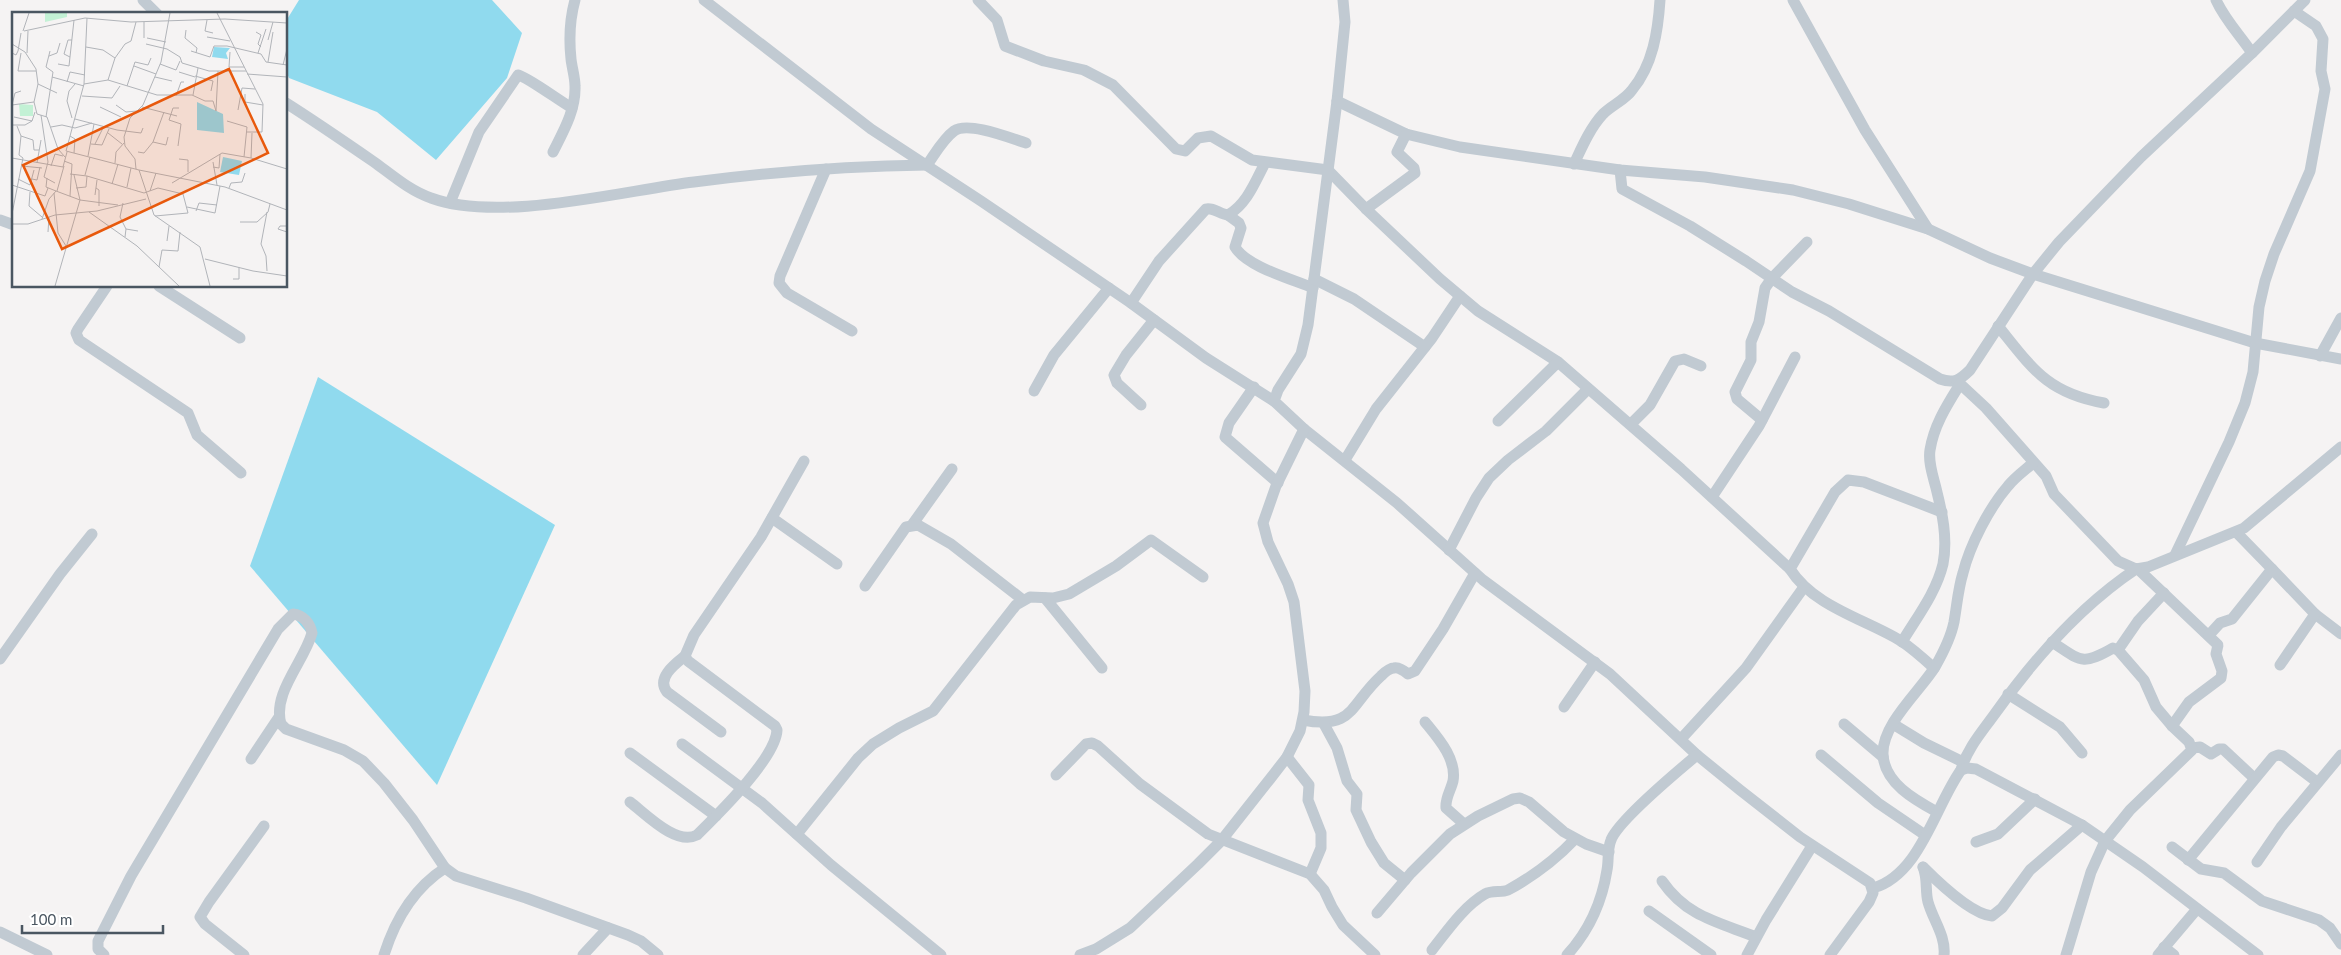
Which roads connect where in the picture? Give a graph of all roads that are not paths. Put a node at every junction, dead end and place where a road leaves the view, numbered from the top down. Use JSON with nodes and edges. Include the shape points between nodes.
{"nodes":[{"id":1,"x":143,"y":0,"type":"edge"},
{"id":2,"x":575,"y":0,"type":"edge"},
{"id":3,"x":704,"y":0,"type":"edge"},
{"id":4,"x":978,"y":0,"type":"edge"},
{"id":5,"x":1343,"y":0,"type":"edge"},
{"id":6,"x":1660,"y":0,"type":"edge"},
{"id":7,"x":1793,"y":0,"type":"edge"},
{"id":8,"x":2216,"y":0,"type":"edge"},
{"id":9,"x":2305,"y":0,"type":"edge"},
{"id":10,"x":2294,"y":11,"type":"junction"},
{"id":11,"x":155,"y":12,"type":"edge"},
{"id":12,"x":2252,"y":54,"type":"junction"},
{"id":13,"x":1337,"y":101,"type":"junction"},
{"id":14,"x":288,"y":104,"type":"edge"},
{"id":15,"x":572,"y":108,"type":"junction"},
{"id":16,"x":1406,"y":134,"type":"junction"},
{"id":17,"x":1026,"y":143,"type":"dead end"},
{"id":18,"x":553,"y":152,"type":"dead end"},
{"id":19,"x":1265,"y":163,"type":"junction"},
{"id":20,"x":1574,"y":164,"type":"junction"},
{"id":21,"x":927,"y":165,"type":"junction"},
{"id":22,"x":826,"y":169,"type":"junction"},
{"id":23,"x":1328,"y":170,"type":"junction"},
{"id":24,"x":1620,"y":170,"type":"junction"},
{"id":25,"x":450,"y":203,"type":"junction"},
{"id":26,"x":1366,"y":209,"type":"junction"},
{"id":27,"x":1228,"y":215,"type":"junction"},
{"id":28,"x":0,"y":220,"type":"edge"},
{"id":29,"x":12,"y":224,"type":"edge"},
{"id":30,"x":1928,"y":229,"type":"junction"},
{"id":31,"x":1807,"y":242,"type":"dead end"},
{"id":32,"x":2032,"y":274,"type":"junction"},
{"id":33,"x":1772,"y":278,"type":"junction"},
{"id":34,"x":1314,"y":284,"type":"junction"},
{"id":35,"x":104,"y":288,"type":"edge"},
{"id":36,"x":162,"y":288,"type":"edge"},
{"id":37,"x":1109,"y":288,"type":"junction"},
{"id":38,"x":1460,"y":296,"type":"junction"},
{"id":39,"x":1130,"y":303,"type":"junction"},
{"id":40,"x":2341,"y":318,"type":"edge"},
{"id":41,"x":1154,"y":320,"type":"junction"},
{"id":42,"x":1998,"y":326,"type":"junction"},
{"id":43,"x":852,"y":331,"type":"dead end"},
{"id":44,"x":240,"y":338,"type":"dead end"},
{"id":45,"x":2255,"y":343,"type":"junction"},
{"id":46,"x":1424,"y":348,"type":"junction"},
{"id":47,"x":2320,"y":356,"type":"junction"},
{"id":48,"x":1795,"y":357,"type":"dead end"},
{"id":49,"x":2341,"y":359,"type":"edge"},
{"id":50,"x":1558,"y":362,"type":"junction"},
{"id":51,"x":1701,"y":366,"type":"dead end"},
{"id":52,"x":1959,"y":383,"type":"junction"},
{"id":53,"x":1254,"y":387,"type":"junction"},
{"id":54,"x":1588,"y":389,"type":"junction"},
{"id":55,"x":1034,"y":391,"type":"dead end"},
{"id":56,"x":1274,"y":402,"type":"junction"},
{"id":57,"x":2104,"y":403,"type":"dead end"},
{"id":58,"x":1141,"y":405,"type":"dead end"},
{"id":59,"x":1762,"y":420,"type":"junction"},
{"id":60,"x":1498,"y":422,"type":"dead end"},
{"id":61,"x":1632,"y":424,"type":"junction"},
{"id":62,"x":1304,"y":429,"type":"junction"},
{"id":63,"x":2341,"y":447,"type":"edge"},
{"id":64,"x":1345,"y":460,"type":"junction"},
{"id":65,"x":804,"y":461,"type":"dead end"},
{"id":66,"x":2033,"y":463,"type":"junction"},
{"id":67,"x":952,"y":469,"type":"dead end"},
{"id":68,"x":241,"y":473,"type":"dead end"},
{"id":69,"x":1278,"y":483,"type":"junction"},
{"id":70,"x":1712,"y":497,"type":"junction"},
{"id":71,"x":1942,"y":512,"type":"junction"},
{"id":72,"x":772,"y":518,"type":"junction"},
{"id":73,"x":912,"y":525,"type":"junction"},
{"id":74,"x":2236,"y":532,"type":"junction"},
{"id":75,"x":92,"y":534,"type":"dead end"},
{"id":76,"x":1449,"y":550,"type":"junction"},
{"id":77,"x":2175,"y":555,"type":"junction"},
{"id":78,"x":837,"y":564,"type":"dead end"},
{"id":79,"x":1790,"y":569,"type":"junction"},
{"id":80,"x":2137,"y":569,"type":"junction"},
{"id":81,"x":2272,"y":570,"type":"junction"},
{"id":82,"x":1475,"y":573,"type":"junction"},
{"id":83,"x":1203,"y":577,"type":"dead end"},
{"id":84,"x":865,"y":586,"type":"dead end"},
{"id":85,"x":1804,"y":587,"type":"junction"},
{"id":86,"x":2164,"y":593,"type":"junction"},
{"id":87,"x":1046,"y":598,"type":"junction"},
{"id":88,"x":1023,"y":600,"type":"junction"},
{"id":89,"x":2314,"y":614,"type":"junction"},
{"id":90,"x":2341,"y":634,"type":"edge"},
{"id":91,"x":2209,"y":635,"type":"junction"},
{"id":92,"x":1902,"y":642,"type":"junction"},
{"id":93,"x":2052,"y":642,"type":"junction"},
{"id":94,"x":2118,"y":650,"type":"junction"},
{"id":95,"x":685,"y":656,"type":"junction"},
{"id":96,"x":0,"y":659,"type":"edge"},
{"id":97,"x":1595,"y":662,"type":"junction"},
{"id":98,"x":2280,"y":665,"type":"dead end"},
{"id":99,"x":1102,"y":668,"type":"dead end"},
{"id":100,"x":1934,"y":668,"type":"junction"},
{"id":101,"x":2008,"y":694,"type":"junction"},
{"id":102,"x":1564,"y":707,"type":"dead end"},
{"id":103,"x":278,"y":717,"type":"junction"},
{"id":104,"x":1303,"y":720,"type":"junction"},
{"id":105,"x":1425,"y":722,"type":"dead end"},
{"id":106,"x":1324,"y":724,"type":"junction"},
{"id":107,"x":1844,"y":724,"type":"dead end"},
{"id":108,"x":1893,"y":724,"type":"junction"},
{"id":109,"x":2172,"y":726,"type":"junction"},
{"id":110,"x":721,"y":732,"type":"dead end"},
{"id":111,"x":1681,"y":739,"type":"junction"},
{"id":112,"x":682,"y":744,"type":"dead end"},
{"id":113,"x":2192,"y":748,"type":"junction"},
{"id":114,"x":630,"y":753,"type":"dead end"},
{"id":115,"x":2082,"y":753,"type":"dead end"},
{"id":116,"x":1697,"y":755,"type":"junction"},
{"id":117,"x":1821,"y":755,"type":"dead end"},
{"id":118,"x":2341,"y":755,"type":"edge"},
{"id":119,"x":1883,"y":756,"type":"junction"},
{"id":120,"x":1287,"y":757,"type":"junction"},
{"id":121,"x":251,"y":758,"type":"dead end"},
{"id":122,"x":1962,"y":766,"type":"junction"},
{"id":123,"x":1056,"y":774,"type":"dead end"},
{"id":124,"x":2254,"y":778,"type":"junction"},
{"id":125,"x":2317,"y":782,"type":"junction"},
{"id":126,"x":743,"y":788,"type":"junction"},
{"id":127,"x":2035,"y":799,"type":"junction"},
{"id":128,"x":630,"y":802,"type":"dead end"},
{"id":129,"x":1938,"y":812,"type":"junction"},
{"id":130,"x":716,"y":816,"type":"junction"},
{"id":131,"x":1464,"y":824,"type":"junction"},
{"id":132,"x":2082,"y":825,"type":"junction"},
{"id":133,"x":264,"y":826,"type":"dead end"},
{"id":134,"x":797,"y":834,"type":"junction"},
{"id":135,"x":1925,"y":835,"type":"junction"},
{"id":136,"x":1576,"y":839,"type":"junction"},
{"id":137,"x":1221,"y":841,"type":"junction"},
{"id":138,"x":2106,"y":841,"type":"junction"},
{"id":139,"x":1976,"y":842,"type":"dead end"},
{"id":140,"x":1812,"y":846,"type":"junction"},
{"id":141,"x":2172,"y":846,"type":"dead end"},
{"id":142,"x":1609,"y":852,"type":"junction"},
{"id":143,"x":1914,"y":853,"type":"junction"},
{"id":144,"x":2188,"y":860,"type":"junction"},
{"id":145,"x":2257,"y":862,"type":"dead end"},
{"id":146,"x":443,"y":865,"type":"junction"},
{"id":147,"x":1923,"y":866,"type":"junction"},
{"id":148,"x":1310,"y":874,"type":"junction"},
{"id":149,"x":1405,"y":880,"type":"junction"},
{"id":150,"x":1662,"y":881,"type":"dead end"},
{"id":151,"x":1873,"y":888,"type":"junction"},
{"id":152,"x":2197,"y":909,"type":"junction"},
{"id":153,"x":1649,"y":911,"type":"dead end"},
{"id":154,"x":1377,"y":913,"type":"dead end"},
{"id":155,"x":608,"y":928,"type":"junction"},
{"id":156,"x":0,"y":932,"type":"edge"},
{"id":157,"x":1756,"y":938,"type":"junction"},
{"id":158,"x":2341,"y":944,"type":"edge"},
{"id":159,"x":1432,"y":950,"type":"dead end"},
{"id":160,"x":2161,"y":951,"type":"edge"},
{"id":161,"x":47,"y":955,"type":"edge"},
{"id":162,"x":104,"y":955,"type":"edge"},
{"id":163,"x":244,"y":955,"type":"edge"},
{"id":164,"x":384,"y":955,"type":"edge"},
{"id":165,"x":583,"y":955,"type":"edge"},
{"id":166,"x":658,"y":955,"type":"edge"},
{"id":167,"x":941,"y":955,"type":"edge"},
{"id":168,"x":1080,"y":955,"type":"edge"},
{"id":169,"x":1375,"y":955,"type":"edge"},
{"id":170,"x":1567,"y":955,"type":"edge"},
{"id":171,"x":1711,"y":955,"type":"edge"},
{"id":172,"x":1747,"y":955,"type":"edge"},
{"id":173,"x":1830,"y":955,"type":"edge"},
{"id":174,"x":1944,"y":955,"type":"edge"},
{"id":175,"x":2066,"y":955,"type":"edge"},
{"id":176,"x":2174,"y":955,"type":"edge"},
{"id":177,"x":2258,"y":955,"type":"edge"}],
"edges":[{"from":1,"to":11,"type":"street"},
{"from":2,"to":15,"type":"street","via":[[571,59],[576,84]]},
{"from":3,"to":21,"type":"street","via":[[871,129]]},
{"from":4,"to":19,"type":"street","via":[[997,20],[1005,46],[1044,61],[1084,70],[1107,81],[1176,149],[1185,150],[1198,138],[1211,136],[1244,157]]},
{"from":5,"to":13,"type":"street","via":[[1345,22]]},
{"from":6,"to":20,"type":"street","via":[[1655,40],[1642,76],[1631,91],[1602,116]]},
{"from":7,"to":30,"type":"street","via":[[1865,130]]},
{"from":8,"to":12,"type":"street"},
{"from":9,"to":10,"type":"street"},
{"from":10,"to":12,"type":"street"},
{"from":10,"to":45,"type":"street","via":[[2311,21],[2321,32],[2320,71],[2325,89],[2310,171],[2265,281]]},
{"from":12,"to":32,"type":"street","via":[[2113,185]]},
{"from":13,"to":16,"type":"street"},
{"from":13,"to":23,"type":"street"},
{"from":14,"to":25,"type":"street","via":[[417,191]]},
{"from":15,"to":18,"type":"street"},
{"from":15,"to":25,"type":"street","via":[[518,75],[479,132]]},
{"from":16,"to":20,"type":"street","via":[[1460,147]]},
{"from":16,"to":26,"type":"street","via":[[1397,152],[1415,173]]},
{"from":17,"to":21,"type":"street","via":[[974,128],[962,128],[952,134]]},
{"from":19,"to":23,"type":"street"},
{"from":19,"to":27,"type":"street","via":[[1246,198]]},
{"from":20,"to":24,"type":"street"},
{"from":21,"to":22,"type":"street"},
{"from":21,"to":37,"type":"street"},
{"from":22,"to":25,"type":"street","via":[[712,180],[534,205],[487,207]]},
{"from":22,"to":43,"type":"street","via":[[779,283],[787,293]]},
{"from":23,"to":26,"type":"street"},
{"from":23,"to":34,"type":"street"},
{"from":24,"to":30,"type":"street","via":[[1792,190]]},
{"from":24,"to":33,"type":"street","via":[[1622,189],[1690,226]]},
{"from":26,"to":38,"type":"street"},
{"from":27,"to":34,"type":"street","via":[[1241,226],[1235,247],[1241,254],[1265,269]]},
{"from":27,"to":39,"type":"street","via":[[1206,209],[1159,261]]},
{"from":28,"to":29,"type":"street"},
{"from":30,"to":32,"type":"street"},
{"from":31,"to":33,"type":"street"},
{"from":32,"to":42,"type":"street"},
{"from":32,"to":45,"type":"street"},
{"from":33,"to":52,"type":"street","via":[[1940,379]]},
{"from":33,"to":59,"type":"street","via":[[1764,293],[1751,360],[1735,392],[1738,399]]},
{"from":34,"to":46,"type":"street","via":[[1354,299]]},
{"from":34,"to":56,"type":"street","via":[[1301,354]]},
{"from":35,"to":68,"type":"street","via":[[78,329],[77,337],[188,414],[197,435]]},
{"from":36,"to":44,"type":"street"},
{"from":37,"to":39,"type":"street"},
{"from":37,"to":55,"type":"street","via":[[1054,355]]},
{"from":38,"to":46,"type":"street"},
{"from":38,"to":50,"type":"street"},
{"from":39,"to":41,"type":"street"},
{"from":40,"to":47,"type":"street"},
{"from":41,"to":53,"type":"street","via":[[1206,358]]},
{"from":41,"to":58,"type":"street","via":[[1114,375],[1117,383]]},
{"from":42,"to":52,"type":"street"},
{"from":42,"to":57,"type":"street","via":[[2034,370],[2050,384],[2068,394]]},
{"from":45,"to":47,"type":"street"},
{"from":45,"to":77,"type":"street","via":[[2253,372],[2245,403]]},
{"from":46,"to":64,"type":"street","via":[[1376,408]]},
{"from":47,"to":49,"type":"street"},
{"from":48,"to":59,"type":"street"},
{"from":50,"to":54,"type":"street"},
{"from":50,"to":60,"type":"street"},
{"from":51,"to":61,"type":"street","via":[[1684,359],[1674,361],[1650,405]]},
{"from":52,"to":66,"type":"street","via":[[1986,408]]},
{"from":52,"to":71,"type":"street","via":[[1937,423],[1930,451]]},
{"from":53,"to":56,"type":"street"},
{"from":53,"to":69,"type":"street","via":[[1229,423],[1225,437]]},
{"from":54,"to":61,"type":"street"},
{"from":54,"to":76,"type":"street","via":[[1546,431],[1490,478]]},
{"from":56,"to":62,"type":"street"},
{"from":59,"to":70,"type":"street"},
{"from":61,"to":70,"type":"street"},
{"from":62,"to":64,"type":"street"},
{"from":62,"to":69,"type":"street"},
{"from":63,"to":74,"type":"street"},
{"from":64,"to":76,"type":"street"},
{"from":65,"to":72,"type":"street"},
{"from":66,"to":80,"type":"street","via":[[2046,476],[2054,494],[2118,561]]},
{"from":66,"to":100,"type":"street","via":[[2008,486],[1968,554],[1949,639]]},
{"from":67,"to":73,"type":"street"},
{"from":69,"to":104,"type":"street","via":[[1264,517],[1263,528],[1294,602],[1305,676]]},
{"from":70,"to":79,"type":"street"},
{"from":71,"to":79,"type":"street","via":[[1864,482],[1848,480],[1835,492]]},
{"from":71,"to":92,"type":"street","via":[[1945,541],[1939,576]]},
{"from":72,"to":78,"type":"street"},
{"from":72,"to":95,"type":"street","via":[[694,635]]},
{"from":73,"to":84,"type":"street","via":[[902,532]]},
{"from":73,"to":88,"type":"street","via":[[924,528],[951,544]]},
{"from":74,"to":77,"type":"street"},
{"from":74,"to":81,"type":"street"},
{"from":75,"to":96,"type":"street"},
{"from":76,"to":82,"type":"street"},
{"from":77,"to":80,"type":"street"},
{"from":79,"to":85,"type":"street"},
{"from":80,"to":86,"type":"street"},
{"from":80,"to":93,"type":"street","via":[[2113,584]]},
{"from":81,"to":89,"type":"street"},
{"from":81,"to":91,"type":"street","via":[[2232,619],[2220,623]]},
{"from":82,"to":97,"type":"street"},
{"from":82,"to":106,"type":"street","via":[[1415,671],[1408,674],[1397,668],[1390,669],[1376,681],[1352,712]]},
{"from":83,"to":87,"type":"street","via":[[1151,540],[1069,594]]},
{"from":85,"to":92,"type":"street"},
{"from":85,"to":111,"type":"street","via":[[1746,668]]},
{"from":86,"to":91,"type":"street"},
{"from":86,"to":94,"type":"street","via":[[2138,621]]},
{"from":87,"to":88,"type":"street"},
{"from":87,"to":99,"type":"street"},
{"from":88,"to":134,"type":"street","via":[[1008,614],[933,712],[873,744]]},
{"from":89,"to":90,"type":"street"},
{"from":89,"to":98,"type":"street"},
{"from":91,"to":109,"type":"street","via":[[2218,645],[2216,654],[2222,676],[2189,702]]},
{"from":92,"to":100,"type":"street"},
{"from":93,"to":94,"type":"street","via":[[2084,660],[2093,659],[2113,648]]},
{"from":93,"to":101,"type":"street"},
{"from":94,"to":109,"type":"street","via":[[2144,680],[2156,707]]},
{"from":95,"to":110,"type":"street","via":[[670,670],[663,686]]},
{"from":95,"to":126,"type":"street","via":[[777,730],[775,741]]},
{"from":97,"to":102,"type":"street"},
{"from":97,"to":111,"type":"street"},
{"from":100,"to":108,"type":"street"},
{"from":101,"to":115,"type":"street","via":[[2060,727]]},
{"from":101,"to":122,"type":"street"},
{"from":103,"to":121,"type":"street"},
{"from":103,"to":146,"type":"street","via":[[286,730],[338,747],[363,760],[426,838]]},
{"from":103,"to":162,"type":"street","via":[[284,694],[312,633],[308,623],[298,614],[289,616],[278,629],[131,876],[98,941],[98,949]]},
{"from":104,"to":106,"type":"street"},
{"from":104,"to":120,"type":"street"},
{"from":105,"to":131,"type":"street","via":[[1452,763],[1453,780],[1446,808]]},
{"from":106,"to":149,"type":"street","via":[[1337,748],[1347,781],[1357,794],[1355,806],[1363,827],[1384,863]]},
{"from":107,"to":119,"type":"street"},
{"from":108,"to":119,"type":"street"},
{"from":108,"to":122,"type":"street"},
{"from":109,"to":113,"type":"street"},
{"from":111,"to":116,"type":"street"},
{"from":112,"to":126,"type":"street"},
{"from":113,"to":124,"type":"street","via":[[2202,748],[2211,754],[2221,748]]},
{"from":113,"to":138,"type":"street","via":[[2120,821]]},
{"from":114,"to":130,"type":"street"},
{"from":116,"to":140,"type":"street"},
{"from":116,"to":142,"type":"street","via":[[1615,832]]},
{"from":117,"to":135,"type":"street"},
{"from":118,"to":125,"type":"street"},
{"from":119,"to":129,"type":"street","via":[[1895,783]]},
{"from":120,"to":137,"type":"street"},
{"from":120,"to":148,"type":"street","via":[[1309,785],[1308,800],[1321,833],[1321,848]]},
{"from":122,"to":127,"type":"street","via":[[1976,768]]},
{"from":122,"to":129,"type":"street"},
{"from":123,"to":137,"type":"street","via":[[1078,749],[1092,743],[1169,807]]},
{"from":124,"to":125,"type":"street","via":[[2272,757],[2278,755]]},
{"from":124,"to":144,"type":"street"},
{"from":125,"to":145,"type":"street"},
{"from":126,"to":130,"type":"street"},
{"from":126,"to":134,"type":"street"},
{"from":127,"to":132,"type":"street"},
{"from":127,"to":139,"type":"street","via":[[1998,834]]},
{"from":128,"to":130,"type":"street","via":[[683,838],[697,835]]},
{"from":129,"to":135,"type":"street"},
{"from":131,"to":136,"type":"street","via":[[1503,802],[1520,798]]},
{"from":131,"to":149,"type":"street","via":[[1439,844]]},
{"from":132,"to":138,"type":"street"},
{"from":132,"to":147,"type":"street","via":[[2030,870],[2002,908],[1992,916],[1982,914],[1966,903]]},
{"from":133,"to":163,"type":"street","via":[[200,917]]},
{"from":134,"to":167,"type":"street"},
{"from":135,"to":143,"type":"street"},
{"from":136,"to":142,"type":"street"},
{"from":136,"to":159,"type":"street","via":[[1552,860],[1507,890],[1489,892],[1480,898],[1454,922]]},
{"from":137,"to":148,"type":"street"},
{"from":137,"to":168,"type":"street","via":[[1130,928]]},
{"from":138,"to":152,"type":"street"},
{"from":138,"to":175,"type":"street","via":[[2091,872]]},
{"from":140,"to":151,"type":"street","via":[[1863,878]]},
{"from":140,"to":157,"type":"street"},
{"from":141,"to":144,"type":"street"},
{"from":142,"to":170,"type":"street","via":[[1607,874],[1594,915],[1580,941]]},
{"from":143,"to":147,"type":"street"},
{"from":143,"to":151,"type":"street","via":[[1890,880]]},
{"from":144,"to":158,"type":"street","via":[[2207,872],[2224,873],[2270,905],[2319,920],[2330,928]]},
{"from":146,"to":155,"type":"street","via":[[468,881]]},
{"from":146,"to":164,"type":"street","via":[[406,907]]},
{"from":147,"to":174,"type":"street","via":[[1928,903],[1944,944]]},
{"from":148,"to":169,"type":"street","via":[[1324,890],[1343,925]]},
{"from":149,"to":154,"type":"street"},
{"from":150,"to":157,"type":"street","via":[[1676,899],[1693,912]]},
{"from":151,"to":173,"type":"street","via":[[1869,902]]},
{"from":152,"to":160,"type":"street"},
{"from":152,"to":177,"type":"street"},
{"from":153,"to":171,"type":"street"},
{"from":155,"to":165,"type":"street"},
{"from":155,"to":166,"type":"street","via":[[641,941]]},
{"from":156,"to":161,"type":"street"},
{"from":157,"to":172,"type":"street"},
{"from":160,"to":176,"type":"street"}]}
